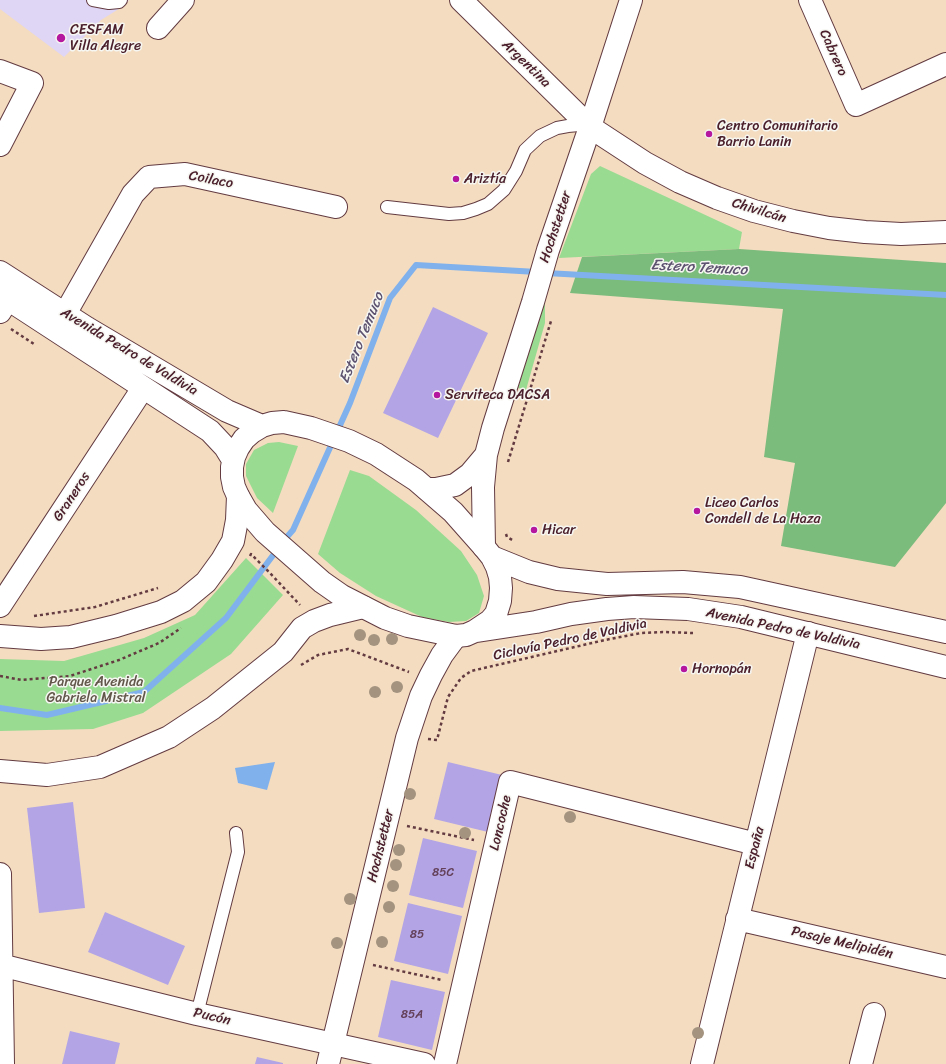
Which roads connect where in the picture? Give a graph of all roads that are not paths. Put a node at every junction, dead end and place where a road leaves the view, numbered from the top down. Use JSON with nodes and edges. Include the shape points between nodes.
{"nodes":[{"id":1,"x":93,"y":0,"type":"edge"},
{"id":2,"x":121,"y":0,"type":"edge"},
{"id":3,"x":183,"y":0,"type":"edge"},
{"id":4,"x":461,"y":0,"type":"edge"},
{"id":5,"x":631,"y":0,"type":"edge"},
{"id":6,"x":810,"y":0,"type":"edge"},
{"id":7,"x":158,"y":28,"type":"dead end"},
{"id":8,"x":946,"y":64,"type":"edge"},
{"id":9,"x":0,"y":71,"type":"edge"},
{"id":10,"x":590,"y":127,"type":"junction"},
{"id":11,"x":0,"y":145,"type":"edge"},
{"id":12,"x":336,"y":207,"type":"dead end"},
{"id":13,"x":387,"y":207,"type":"dead end"},
{"id":14,"x":946,"y":232,"type":"edge"},
{"id":15,"x":0,"y":272,"type":"edge"},
{"id":16,"x":4,"y":308,"type":"edge"},
{"id":17,"x":65,"y":314,"type":"junction"},
{"id":18,"x":143,"y":388,"type":"junction"},
{"id":19,"x":262,"y":426,"type":"junction"},
{"id":20,"x":486,"y":455,"type":"junction"},
{"id":21,"x":233,"y":460,"type":"junction"},
{"id":22,"x":427,"y":489,"type":"junction"},
{"id":23,"x":238,"y":496,"type":"junction"},
{"id":24,"x":488,"y":552,"type":"junction"},
{"id":25,"x":0,"y":606,"type":"edge"},
{"id":26,"x":363,"y":608,"type":"junction"},
{"id":27,"x":946,"y":632,"type":"edge"},
{"id":28,"x":808,"y":633,"type":"junction"},
{"id":29,"x":466,"y":634,"type":"junction"},
{"id":30,"x":0,"y":636,"type":"edge"},
{"id":31,"x":946,"y":667,"type":"edge"},
{"id":32,"x":0,"y":771,"type":"edge"},
{"id":33,"x":236,"y":833,"type":"dead end"},
{"id":34,"x":756,"y":844,"type":"junction"},
{"id":35,"x":0,"y":874,"type":"edge"},
{"id":36,"x":738,"y":919,"type":"junction"},
{"id":37,"x":1,"y":965,"type":"edge"},
{"id":38,"x":946,"y":967,"type":"edge"},
{"id":39,"x":197,"y":1014,"type":"junction"},
{"id":40,"x":874,"y":1014,"type":"dead end"},
{"id":41,"x":330,"y":1054,"type":"edge"},
{"id":42,"x":3,"y":1064,"type":"edge"},
{"id":43,"x":424,"y":1064,"type":"edge"},
{"id":44,"x":445,"y":1064,"type":"edge"},
{"id":45,"x":702,"y":1064,"type":"edge"},
{"id":46,"x":861,"y":1064,"type":"edge"}],
"edges":[{"from":1,"to":2,"type":"lane","via":[[109,3]]},
{"from":3,"to":7,"type":"street"},
{"from":4,"to":10,"type":"street","name":"Argentina"},
{"from":5,"to":10,"type":"street","name":"Hochstetter"},
{"from":6,"to":8,"type":"street","name":"Cabrero","via":[[856,105]]},
{"from":9,"to":11,"type":"street","via":[[32,83]]},
{"from":10,"to":13,"type":"lane","via":[[568,126],[540,136],[525,150],[504,190],[488,204],[476,209],[449,214]]},
{"from":10,"to":14,"type":"street","name":"Chivilcán","via":[[645,163],[680,182],[754,211],[793,221],[851,230],[902,234]]},
{"from":10,"to":20,"type":"street","name":"Hochstetter","via":[[548,250],[492,428]]},
{"from":12,"to":17,"type":"street","name":"Coilaco","via":[[185,174],[149,177],[133,194]]},
{"from":15,"to":17,"type":"street","name":"Avenida Pedro de Valdivia"},
{"from":16,"to":18,"type":"street","name":"Avenida Pedro de Valdivia"},
{"from":17,"to":19,"type":"street","name":"Avenida Pedro de Valdivia","via":[[226,411]]},
{"from":18,"to":21,"type":"street","name":"Avenida Pedro de Valdivia","via":[[210,431]]},
{"from":18,"to":25,"type":"street","name":"Graneros"},
{"from":19,"to":21,"type":"street","name":"Avenida Pedro de Valdivia","via":[[244,439]]},
{"from":19,"to":22,"type":"street","name":"Avenida Pedro de Valdivia","via":[[284,422],[349,441],[390,462]]},
{"from":20,"to":22,"type":"street","name":"Hochstetter","via":[[470,474],[455,485]]},
{"from":20,"to":24,"type":"street","name":"Hochstetter","via":[[483,487]]},
{"from":21,"to":23,"type":"street","name":"Avenida Pedro de Valdivia","via":[[232,477]]},
{"from":22,"to":24,"type":"street","name":"Avenida Pedro de Valdivia","via":[[453,512]]},
{"from":23,"to":26,"type":"street","name":"Avenida Pedro de Valdivia","via":[[255,522],[304,567],[342,596]]},
{"from":23,"to":30,"type":"street","via":[[233,541],[206,582],[183,601],[154,614],[116,626],[71,636],[41,639]]},
{"from":24,"to":27,"type":"street","name":"Avenida Pedro de Valdivia","via":[[529,572],[558,579],[607,584],[683,582],[740,587]]},
{"from":24,"to":29,"type":"street","name":"Avenida Pedro de Valdivia","via":[[500,577],[500,601],[496,614],[490,621]]},
{"from":26,"to":29,"type":"street","name":"Avenida Pedro de Valdivia","via":[[408,626]]},
{"from":26,"to":32,"type":"street","via":[[330,615],[302,628],[283,652],[213,708],[169,737],[100,767],[47,775]]},
{"from":28,"to":29,"type":"street","name":"Avenida Pedro de Valdivia","via":[[741,617],[662,608],[607,609]]},
{"from":28,"to":31,"type":"street","name":"Avenida Pedro de Valdivia"},
{"from":28,"to":34,"type":"street","name":"España"},
{"from":29,"to":41,"type":"street","name":"Hochstetter","via":[[442,655],[421,696],[407,738]]},
{"from":33,"to":39,"type":"lane","via":[[238,852]]},
{"from":34,"to":36,"type":"street","name":"España"},
{"from":34,"to":44,"type":"street","name":"Loncoche","via":[[510,782]]},
{"from":35,"to":37,"type":"street"},
{"from":36,"to":38,"type":"street","name":"Pasaje Melipidén"},
{"from":36,"to":45,"type":"street","name":"España"},
{"from":37,"to":39,"type":"street","name":"Pucón"},
{"from":37,"to":42,"type":"street"},
{"from":39,"to":41,"type":"street","name":"Pucón"},
{"from":40,"to":46,"type":"street"},
{"from":41,"to":43,"type":"street","name":"Pucón"}]}
